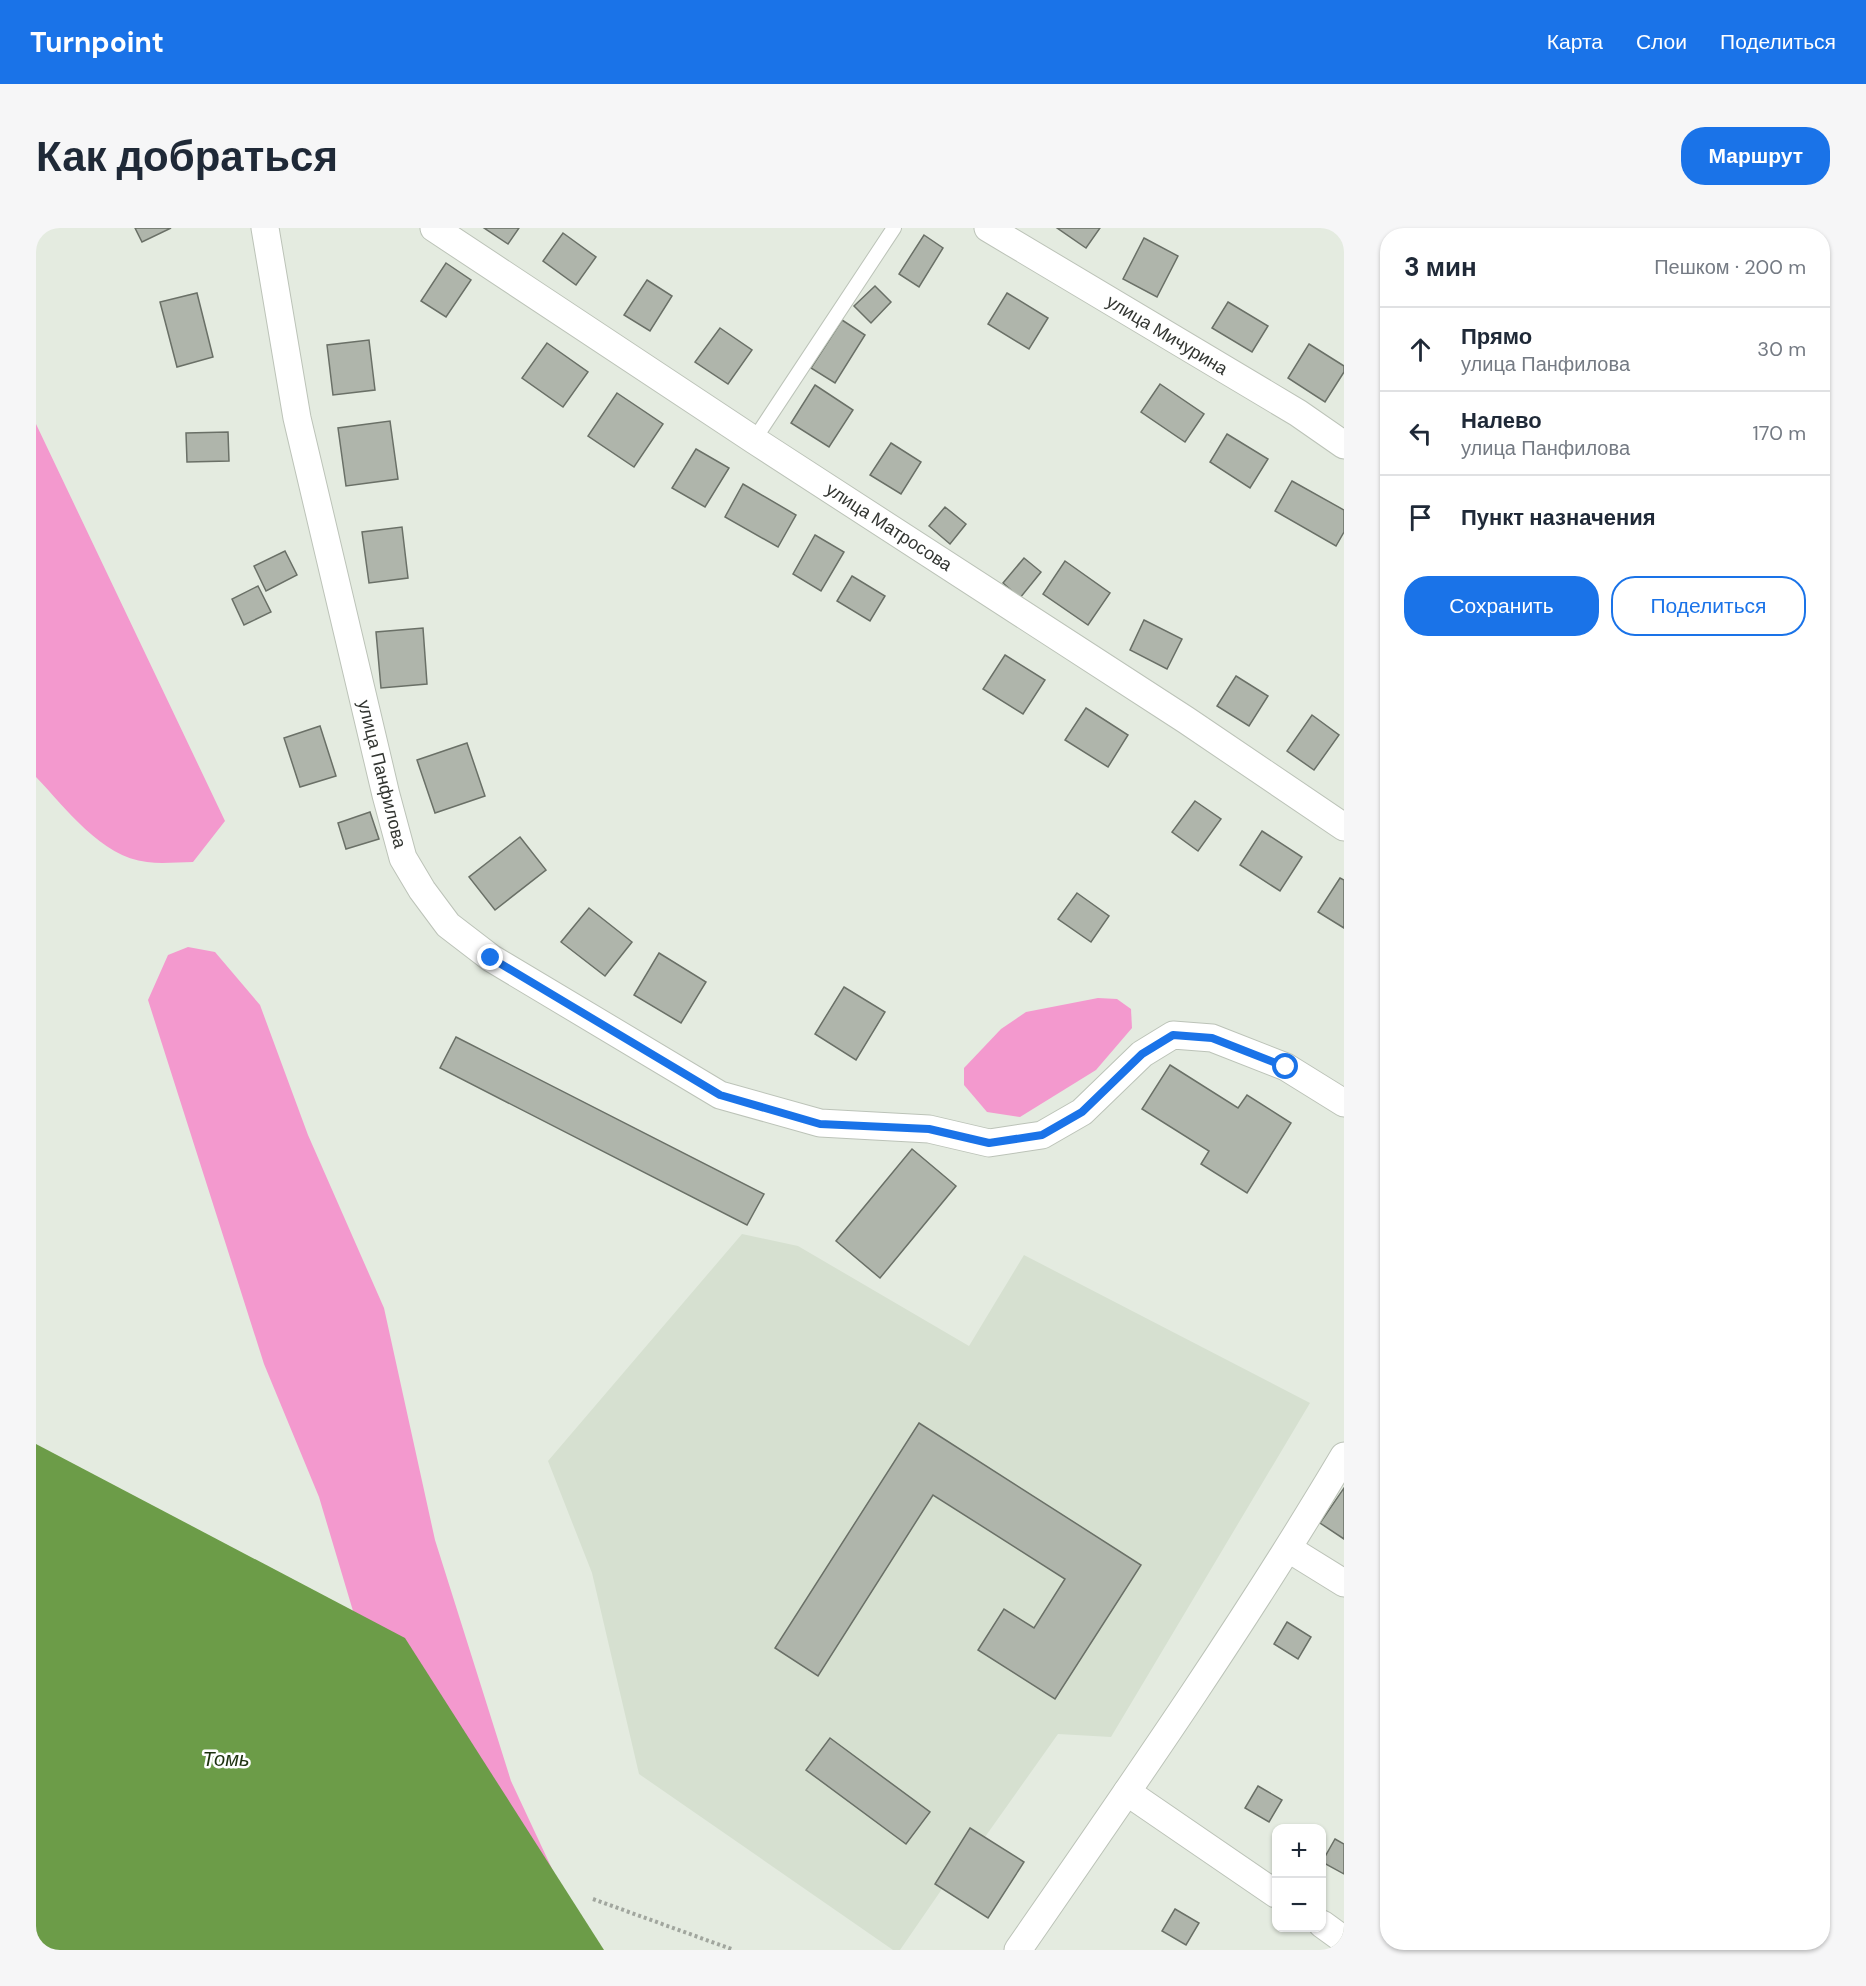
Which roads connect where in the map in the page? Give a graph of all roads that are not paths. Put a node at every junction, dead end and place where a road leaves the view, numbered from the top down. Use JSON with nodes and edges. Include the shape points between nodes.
{"nodes":[{"id":1,"x":265,"y":228,"type":"edge"},
{"id":2,"x":434,"y":228,"type":"edge"},
{"id":3,"x":894,"y":228,"type":"edge"},
{"id":4,"x":988,"y":228,"type":"edge"},
{"id":5,"x":754,"y":440,"type":"junction"},
{"id":6,"x":1344,"y":445,"type":"edge"},
{"id":7,"x":1344,"y":827,"type":"edge"},
{"id":8,"x":1344,"y":1103,"type":"edge"},
{"id":9,"x":1344,"y":1456,"type":"edge"},
{"id":10,"x":1289,"y":1549,"type":"junction"},
{"id":11,"x":1344,"y":1583,"type":"edge"},
{"id":12,"x":1127,"y":1792,"type":"junction"},
{"id":13,"x":1272,"y":1891,"type":"edge"},
{"id":14,"x":1326,"y":1927,"type":"edge"},
{"id":15,"x":1344,"y":1940,"type":"edge"},
{"id":16,"x":1018,"y":1950,"type":"edge"}],
"edges":[{"from":1,"to":8,"type":"street","name":"улица Панфилова","via":[[297,418],[386,795],[403,858],[448,925],[491,958],[720,1095],[820,1124],[929,1129],[989,1143],[1042,1135],[1082,1112],[1142,1054],[1173,1035],[1212,1038],[1286,1067]]},
{"from":2,"to":5,"type":"street","name":"улица Матросова"},
{"from":3,"to":5,"type":"lane"},
{"from":4,"to":6,"type":"street","name":"улица Мичурина","via":[[1298,412]]},
{"from":5,"to":7,"type":"street","name":"улица Матросова"},
{"from":9,"to":10,"type":"street"},
{"from":10,"to":11,"type":"street"},
{"from":10,"to":12,"type":"street"},
{"from":12,"to":13,"type":"street"},
{"from":12,"to":16,"type":"street"},
{"from":14,"to":15,"type":"street"}]}
